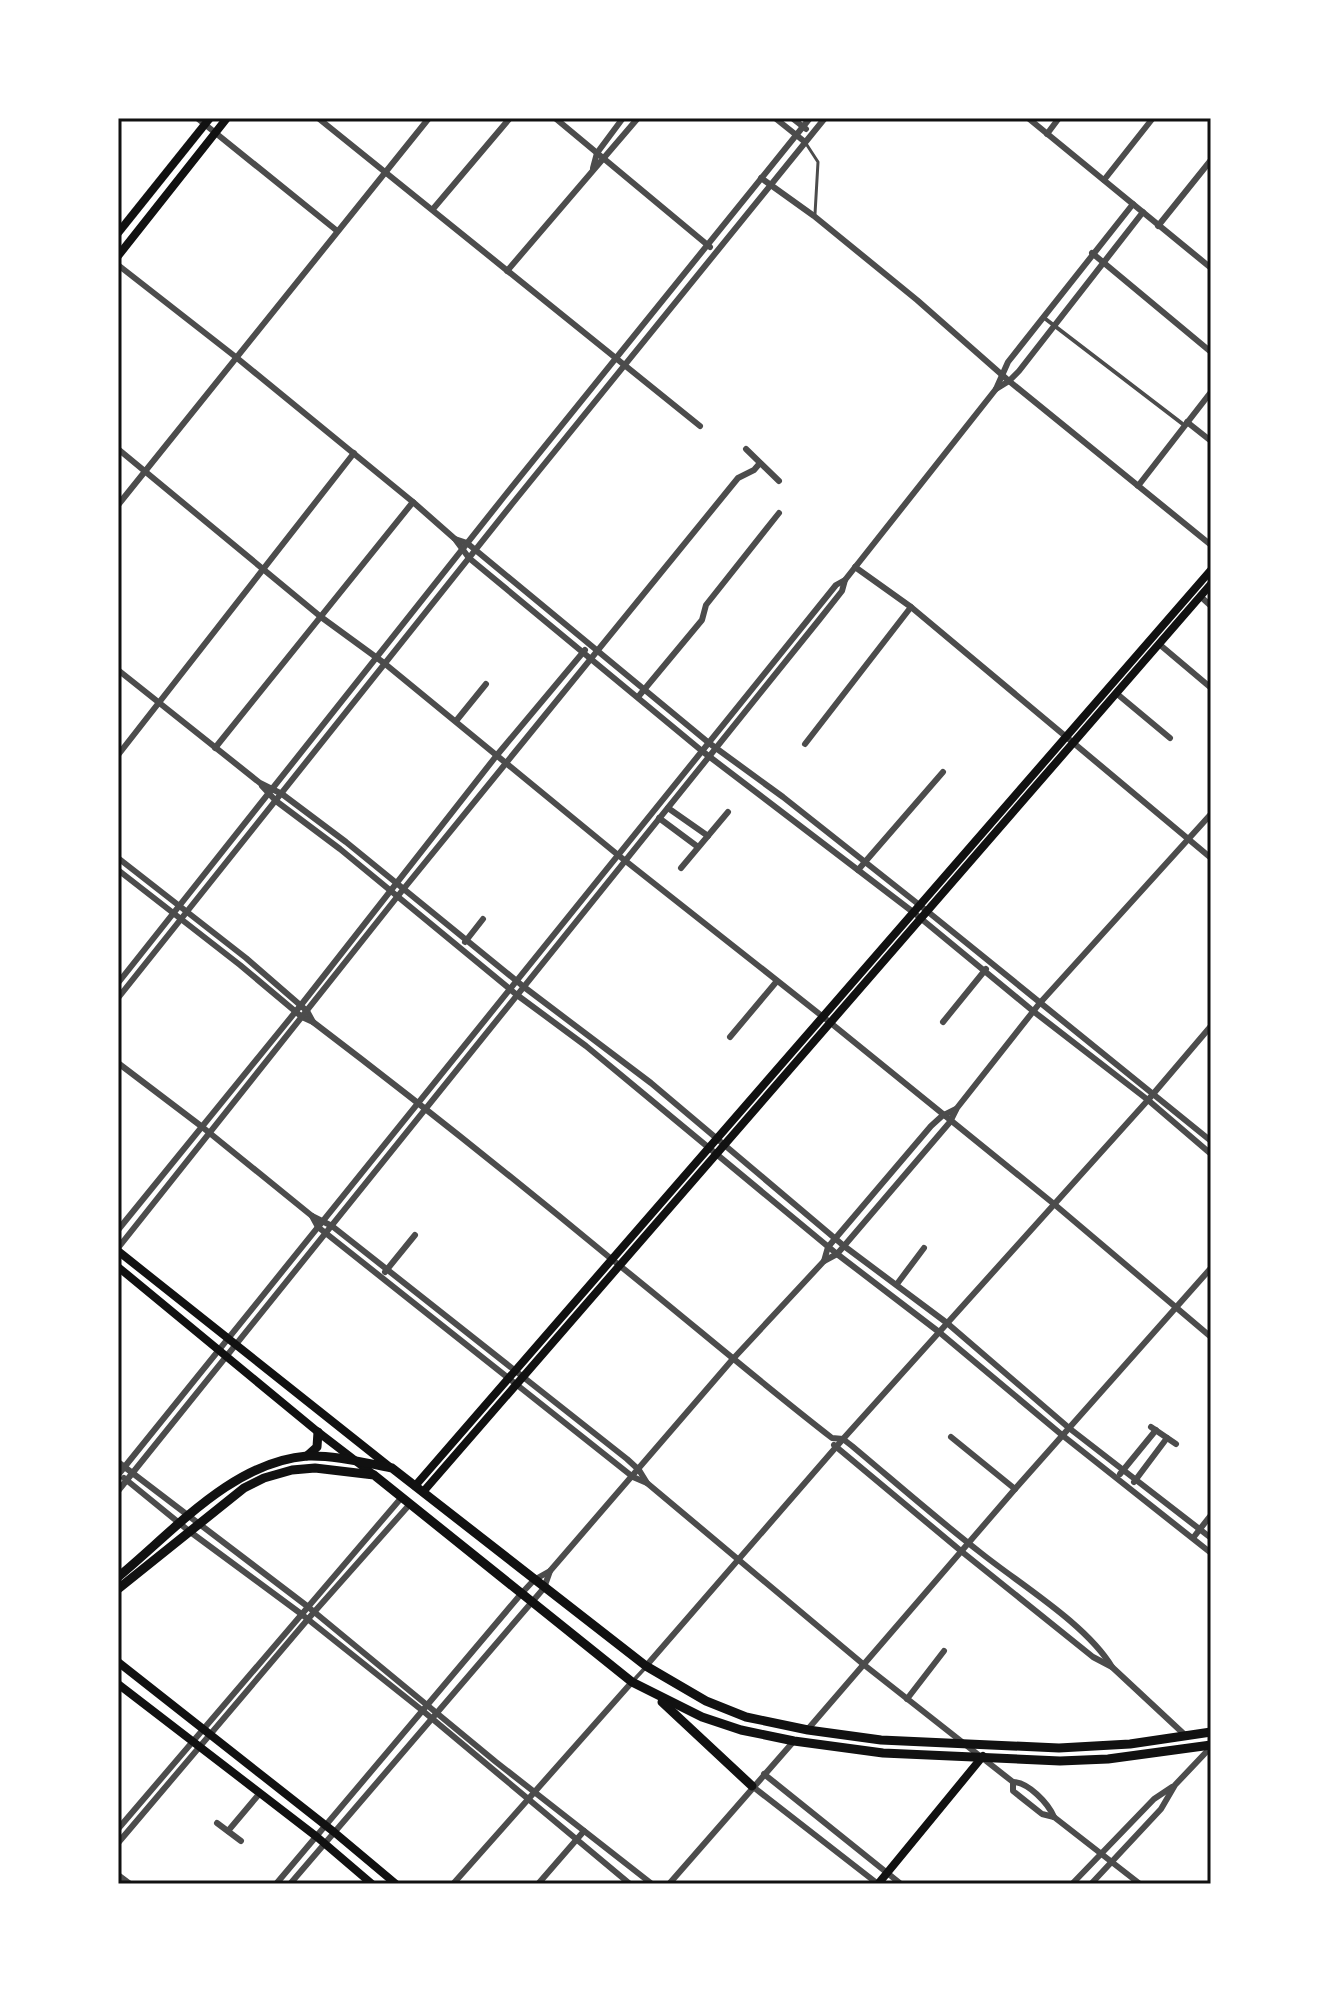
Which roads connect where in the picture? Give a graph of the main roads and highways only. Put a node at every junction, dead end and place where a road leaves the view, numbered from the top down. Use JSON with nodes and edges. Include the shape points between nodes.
{"nodes":[{"id":1,"x":227,"y":118,"type":"edge"},
{"id":2,"x":208,"y":121,"type":"edge"},
{"id":3,"x":118,"y":233,"type":"edge"},
{"id":4,"x":118,"y":256,"type":"edge"},
{"id":5,"x":1211,"y":570,"type":"edge"},
{"id":6,"x":1211,"y":584,"type":"edge"},
{"id":7,"x":1147,"y":650,"type":"junction"},
{"id":8,"x":1070,"y":740,"type":"junction"},
{"id":9,"x":995,"y":826,"type":"junction"},
{"id":10,"x":868,"y":962,"type":"junction"},
{"id":11,"x":877,"y":969,"type":"junction"},
{"id":12,"x":773,"y":1074,"type":"junction"},
{"id":13,"x":781,"y":1081,"type":"junction"},
{"id":14,"x":717,"y":1146,"type":"junction"},
{"id":15,"x":118,"y":1249,"type":"edge"},
{"id":16,"x":118,"y":1267,"type":"edge"},
{"id":17,"x":514,"y":1377,"type":"junction"},
{"id":18,"x":466,"y":1426,"type":"junction"},
{"id":19,"x":318,"y":1432,"type":"junction"},
{"id":20,"x":474,"y":1433,"type":"junction"},
{"id":21,"x":307,"y":1456,"type":"junction"},
{"id":22,"x":356,"y":1461,"type":"junction"},
{"id":23,"x":392,"y":1468,"type":"junction"},
{"id":24,"x":432,"y":1474,"type":"junction"},
{"id":25,"x":374,"y":1475,"type":"junction"},
{"id":26,"x":419,"y":1489,"type":"junction"},
{"id":27,"x":118,"y":1577,"type":"edge"},
{"id":28,"x":118,"y":1589,"type":"edge"},
{"id":29,"x":118,"y":1662,"type":"edge"},
{"id":30,"x":118,"y":1684,"type":"edge"},
{"id":31,"x":653,"y":1694,"type":"junction"},
{"id":32,"x":1211,"y":1732,"type":"edge"},
{"id":33,"x":1211,"y":1746,"type":"edge"},
{"id":34,"x":983,"y":1756,"type":"junction"},
{"id":35,"x":752,"y":1786,"type":"road end"},
{"id":36,"x":372,"y":1884,"type":"edge"},
{"id":37,"x":396,"y":1884,"type":"edge"},
{"id":38,"x":878,"y":1884,"type":"edge"}],
"edges":[{"from":1,"to":4,"type":"main road"},
{"from":2,"to":3,"type":"main road"},
{"from":5,"to":7,"type":"main road"},
{"from":6,"to":7,"type":"main road","via":[[1159,644]]},
{"from":7,"to":8,"type":"main road"},
{"from":7,"to":8,"type":"main road","via":[[1116,693]]},
{"from":8,"to":9,"type":"main road"},
{"from":9,"to":10,"type":"main road"},
{"from":9,"to":11,"type":"main road"},
{"from":10,"to":11,"type":"main road"},
{"from":10,"to":12,"type":"main road"},
{"from":11,"to":13,"type":"main road"},
{"from":12,"to":13,"type":"main road"},
{"from":12,"to":14,"type":"main road"},
{"from":13,"to":14,"type":"main road"},
{"from":14,"to":17,"type":"main road"},
{"from":15,"to":23,"type":"main road"},
{"from":16,"to":19,"type":"main road"},
{"from":17,"to":18,"type":"main road"},
{"from":17,"to":20,"type":"main road"},
{"from":18,"to":20,"type":"main road"},
{"from":18,"to":24,"type":"main road"},
{"from":19,"to":21,"type":"main road","via":[[317,1447]]},
{"from":19,"to":22,"type":"main road"},
{"from":20,"to":24,"type":"main road"},
{"from":21,"to":22,"type":"main road"},
{"from":21,"to":27,"type":"main road","via":[[246,1474]]},
{"from":22,"to":23,"type":"main road"},
{"from":22,"to":25,"type":"main road"},
{"from":23,"to":26,"type":"main road"},
{"from":24,"to":26,"type":"main road"},
{"from":25,"to":28,"type":"main road","via":[[315,1468],[264,1478],[244,1488]]},
{"from":25,"to":31,"type":"main road"},
{"from":26,"to":32,"type":"main road","via":[[646,1666],[746,1717],[881,1740],[1059,1748]]},
{"from":29,"to":37,"type":"main road"},
{"from":30,"to":36,"type":"main road"},
{"from":31,"to":34,"type":"main road","via":[[702,1717],[794,1741],[883,1753]]},
{"from":31,"to":35,"type":"main road"},
{"from":33,"to":34,"type":"main road","via":[[1108,1759]]},
{"from":34,"to":38,"type":"main road"}]}
